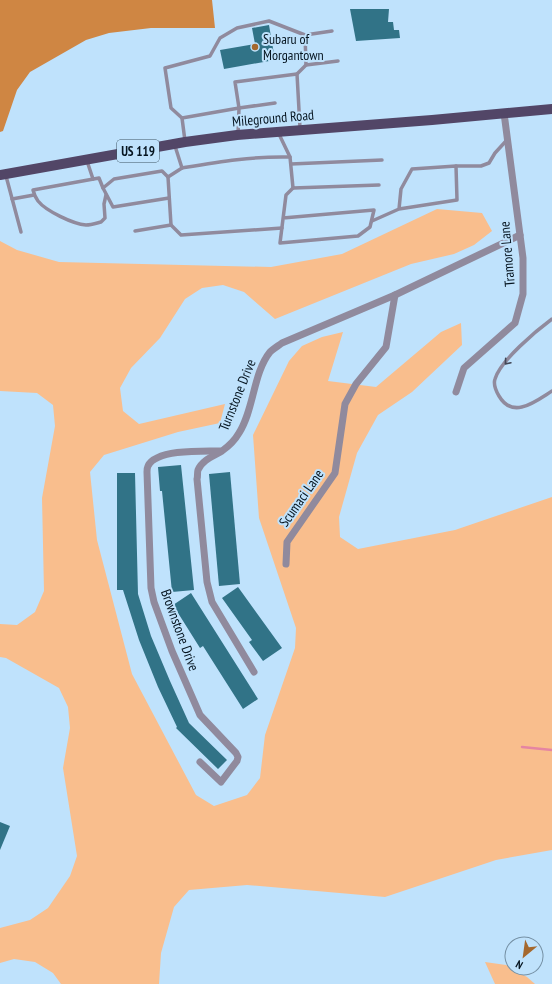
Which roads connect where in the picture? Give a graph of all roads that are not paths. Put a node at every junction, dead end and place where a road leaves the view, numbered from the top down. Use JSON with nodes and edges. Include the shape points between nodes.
{"nodes":[{"id":1,"x":332,"y":31,"type":"dead end"},
{"id":2,"x":306,"y":35,"type":"junction"},
{"id":3,"x":338,"y":61,"type":"dead end"},
{"id":4,"x":306,"y":65,"type":"junction"},
{"id":5,"x":297,"y":74,"type":"junction"},
{"id":6,"x":275,"y":103,"type":"dead end"},
{"id":7,"x":239,"y":108,"type":"junction"},
{"id":8,"x":552,"y":109,"type":"edge"},
{"id":9,"x":504,"y":113,"type":"junction"},
{"id":10,"x":182,"y":118,"type":"junction"},
{"id":11,"x":300,"y":129,"type":"junction"},
{"id":12,"x":277,"y":132,"type":"junction"},
{"id":13,"x":237,"y":135,"type":"junction"},
{"id":14,"x":506,"y":141,"type":"junction"},
{"id":15,"x":186,"y":142,"type":"junction"},
{"id":16,"x":174,"y":144,"type":"junction"},
{"id":17,"x":290,"y":157,"type":"junction"},
{"id":18,"x":87,"y":160,"type":"junction"},
{"id":19,"x":382,"y":160,"type":"dead end"},
{"id":20,"x":291,"y":164,"type":"junction"},
{"id":21,"x":456,"y":166,"type":"junction"},
{"id":22,"x":182,"y":168,"type":"junction"},
{"id":23,"x":3,"y":175,"type":"edge"},
{"id":24,"x":168,"y":177,"type":"junction"},
{"id":25,"x":93,"y":179,"type":"junction"},
{"id":26,"x":379,"y":185,"type":"dead end"},
{"id":27,"x":103,"y":188,"type":"junction"},
{"id":28,"x":293,"y":188,"type":"junction"},
{"id":29,"x":34,"y":194,"type":"junction"},
{"id":30,"x":106,"y":195,"type":"junction"},
{"id":31,"x":169,"y":198,"type":"junction"},
{"id":32,"x":12,"y":199,"type":"junction"},
{"id":33,"x":399,"y":209,"type":"junction"},
{"id":34,"x":283,"y":218,"type":"junction"},
{"id":35,"x":372,"y":221,"type":"junction"},
{"id":36,"x":171,"y":225,"type":"junction"},
{"id":37,"x":282,"y":228,"type":"junction"},
{"id":38,"x":135,"y":231,"type":"dead end"},
{"id":39,"x":21,"y":232,"type":"dead end"},
{"id":40,"x":520,"y":235,"type":"junction"},
{"id":41,"x":395,"y":295,"type":"junction"},
{"id":42,"x":552,"y":319,"type":"edge"},
{"id":43,"x":552,"y":391,"type":"edge"},
{"id":44,"x":456,"y":392,"type":"dead end"},
{"id":45,"x":222,"y":451,"type":"junction"},
{"id":46,"x":286,"y":564,"type":"dead end"},
{"id":47,"x":254,"y":672,"type":"dead end"},
{"id":48,"x":200,"y":762,"type":"dead end"}],
"edges":[{"from":1,"to":2,"type":"lane"},
{"from":2,"to":4,"type":"lane"},
{"from":2,"to":10,"type":"lane","via":[[269,21],[237,28],[220,38],[210,56],[165,68],[171,108]]},
{"from":3,"to":4,"type":"lane"},
{"from":4,"to":5,"type":"lane"},
{"from":5,"to":7,"type":"lane","via":[[235,82]]},
{"from":5,"to":11,"type":"lane"},
{"from":6,"to":7,"type":"lane"},
{"from":7,"to":10,"type":"lane"},
{"from":7,"to":13,"type":"lane"},
{"from":8,"to":9,"type":"main road","name":"Mileground Road","number":"US 119"},
{"from":9,"to":11,"type":"main road","name":"Mileground Road","number":"US 119"},
{"from":9,"to":14,"type":"street","name":"Tramore Lane"},
{"from":10,"to":15,"type":"lane"},
{"from":11,"to":12,"type":"main road","name":"Mileground Road","number":"US 119"},
{"from":12,"to":13,"type":"main road","name":"Mileground Road","number":"US 119"},
{"from":12,"to":17,"type":"lane"},
{"from":13,"to":15,"type":"main road","name":"Mileground Road","number":"US 119"},
{"from":14,"to":21,"type":"lane","via":[[489,163],[481,166]]},
{"from":14,"to":40,"type":"street","name":"Tramore Lane"},
{"from":15,"to":16,"type":"main road","name":"Mileground Road","number":"US 119"},
{"from":16,"to":18,"type":"main road","name":"Mileground Road","number":"US 119"},
{"from":16,"to":22,"type":"lane"},
{"from":17,"to":20,"type":"lane"},
{"from":17,"to":22,"type":"lane","via":[[269,156]]},
{"from":18,"to":23,"type":"main road","name":"Mileground Road","number":"US 119"},
{"from":18,"to":25,"type":"lane"},
{"from":19,"to":20,"type":"lane"},
{"from":20,"to":28,"type":"lane"},
{"from":21,"to":33,"type":"lane","via":[[412,169],[401,189]]},
{"from":21,"to":33,"type":"lane","via":[[457,200]]},
{"from":22,"to":24,"type":"lane"},
{"from":23,"to":32,"type":"lane"},
{"from":24,"to":27,"type":"lane","via":[[162,171],[114,179]]},
{"from":24,"to":31,"type":"lane"},
{"from":25,"to":27,"type":"lane","via":[[99,178]]},
{"from":25,"to":29,"type":"lane","via":[[33,190]]},
{"from":26,"to":28,"type":"lane"},
{"from":27,"to":30,"type":"lane"},
{"from":28,"to":34,"type":"lane","via":[[286,195]]},
{"from":29,"to":30,"type":"lane","via":[[39,202],[52,212],[72,222],[86,225],[101,222],[105,218]]},
{"from":29,"to":32,"type":"lane"},
{"from":30,"to":31,"type":"lane","via":[[113,207]]},
{"from":31,"to":36,"type":"lane"},
{"from":32,"to":39,"type":"lane"},
{"from":33,"to":35,"type":"lane"},
{"from":34,"to":35,"type":"lane","via":[[374,210]]},
{"from":34,"to":37,"type":"lane"},
{"from":35,"to":37,"type":"lane","via":[[370,227],[358,236],[280,243]]},
{"from":36,"to":37,"type":"lane","via":[[181,235]]},
{"from":36,"to":38,"type":"lane"},
{"from":40,"to":41,"type":"street","name":"Turnstone Drive"},
{"from":40,"to":44,"type":"street","name":"Tramore Lane","via":[[523,294],[515,323],[464,368]]},
{"from":41,"to":45,"type":"street","name":"Turnstone Drive","via":[[282,343],[270,352],[258,375],[240,432]]},
{"from":41,"to":46,"type":"street","name":"Scumaci Lane","via":[[386,347],[356,384],[345,404],[335,473],[286,542]]},
{"from":42,"to":43,"type":"lane","one_way":true,"via":[[516,350],[494,381],[500,398],[505,403],[520,408]]},
{"from":45,"to":47,"type":"street","name":"Turnstone Drive","via":[[204,462],[198,470],[207,582],[212,602]]},
{"from":45,"to":48,"type":"street","name":"Brownstone Drive","via":[[162,456],[153,460],[147,472],[151,588],[154,602],[200,715],[238,757],[221,782]]}]}
